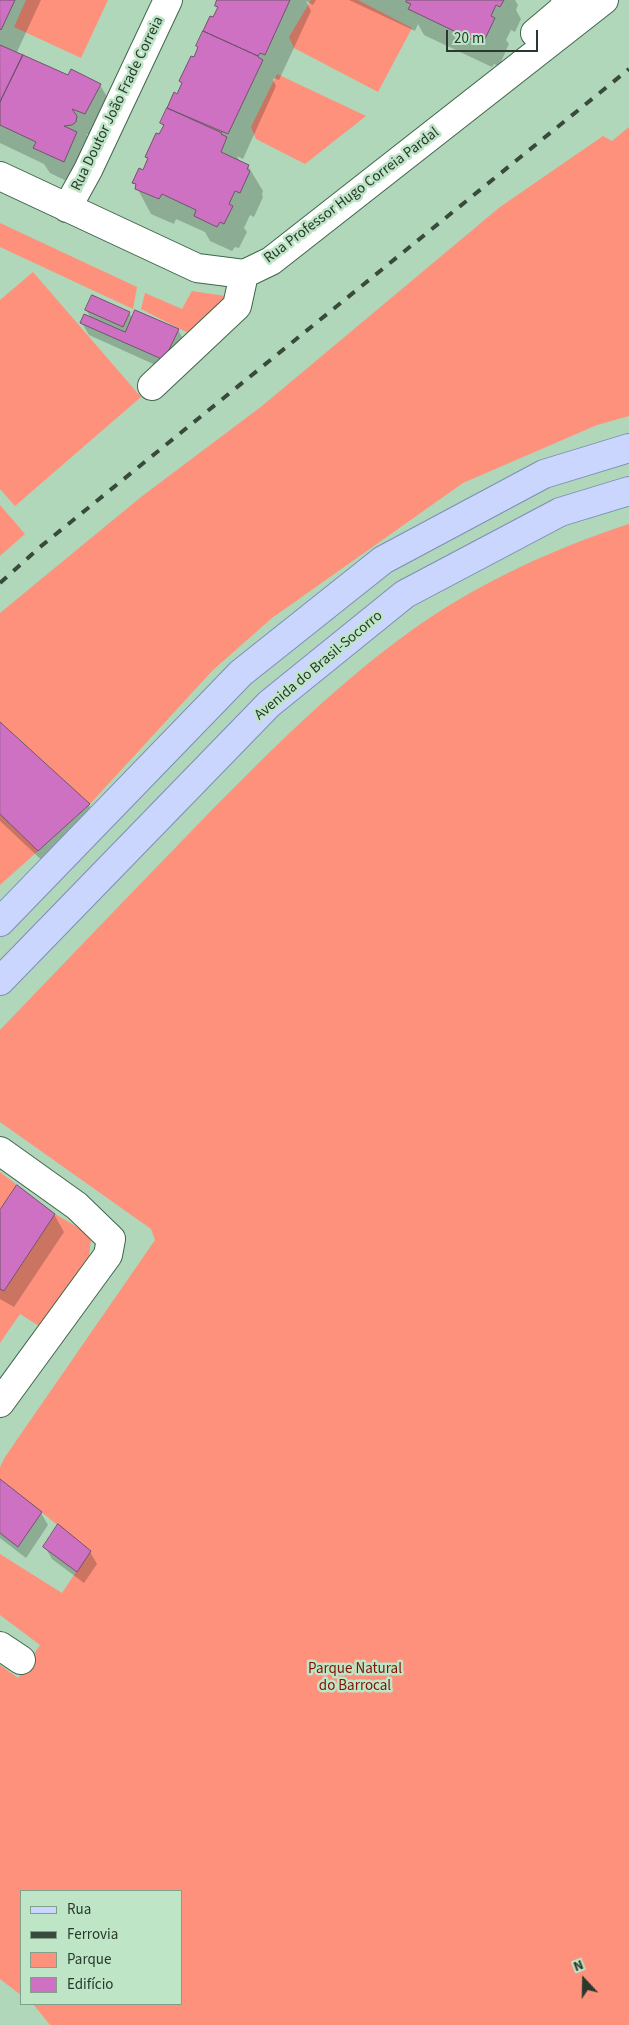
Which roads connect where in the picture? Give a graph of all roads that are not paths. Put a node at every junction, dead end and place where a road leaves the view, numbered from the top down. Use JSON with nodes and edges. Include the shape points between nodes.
{"nodes":[{"id":1,"x":168,"y":0,"type":"edge"},
{"id":2,"x":568,"y":0,"type":"edge"},
{"id":3,"x":604,"y":0,"type":"edge"},
{"id":4,"x":477,"y":100,"type":"junction"},
{"id":5,"x":0,"y":176,"type":"edge"},
{"id":6,"x":68,"y":208,"type":"junction"},
{"id":7,"x":244,"y":274,"type":"junction"},
{"id":8,"x":152,"y":386,"type":"dead end"},
{"id":9,"x":629,"y":448,"type":"edge"},
{"id":10,"x":629,"y":491,"type":"edge"},
{"id":11,"x":0,"y":922,"type":"edge"},
{"id":12,"x":0,"y":982,"type":"edge"},
{"id":13,"x":0,"y":1151,"type":"edge"},
{"id":14,"x":0,"y":1403,"type":"edge"}],
"edges":[{"from":1,"to":6,"type":"street","name":"Rua Doutor João Frade Correia"},
{"from":2,"to":4,"type":"street","via":[[561,11],[488,71]]},
{"from":3,"to":4,"type":"street","name":"Rua Professor Hugo Correia Pardal"},
{"from":4,"to":7,"type":"street","name":"Rua Professor Hugo Correia Pardal","via":[[271,261]]},
{"from":5,"to":6,"type":"street"},
{"from":6,"to":7,"type":"street","via":[[197,268]]},
{"from":7,"to":8,"type":"street","via":[[238,306]]},
{"from":9,"to":11,"type":"main road","via":[[544,474],[383,560],[241,673]]},
{"from":10,"to":12,"type":"main road","name":"Avenida do Brasil-Socorro","via":[[560,512],[405,594],[269,704]]},
{"from":13,"to":14,"type":"street","via":[[77,1206],[111,1239],[108,1256]]}]}
